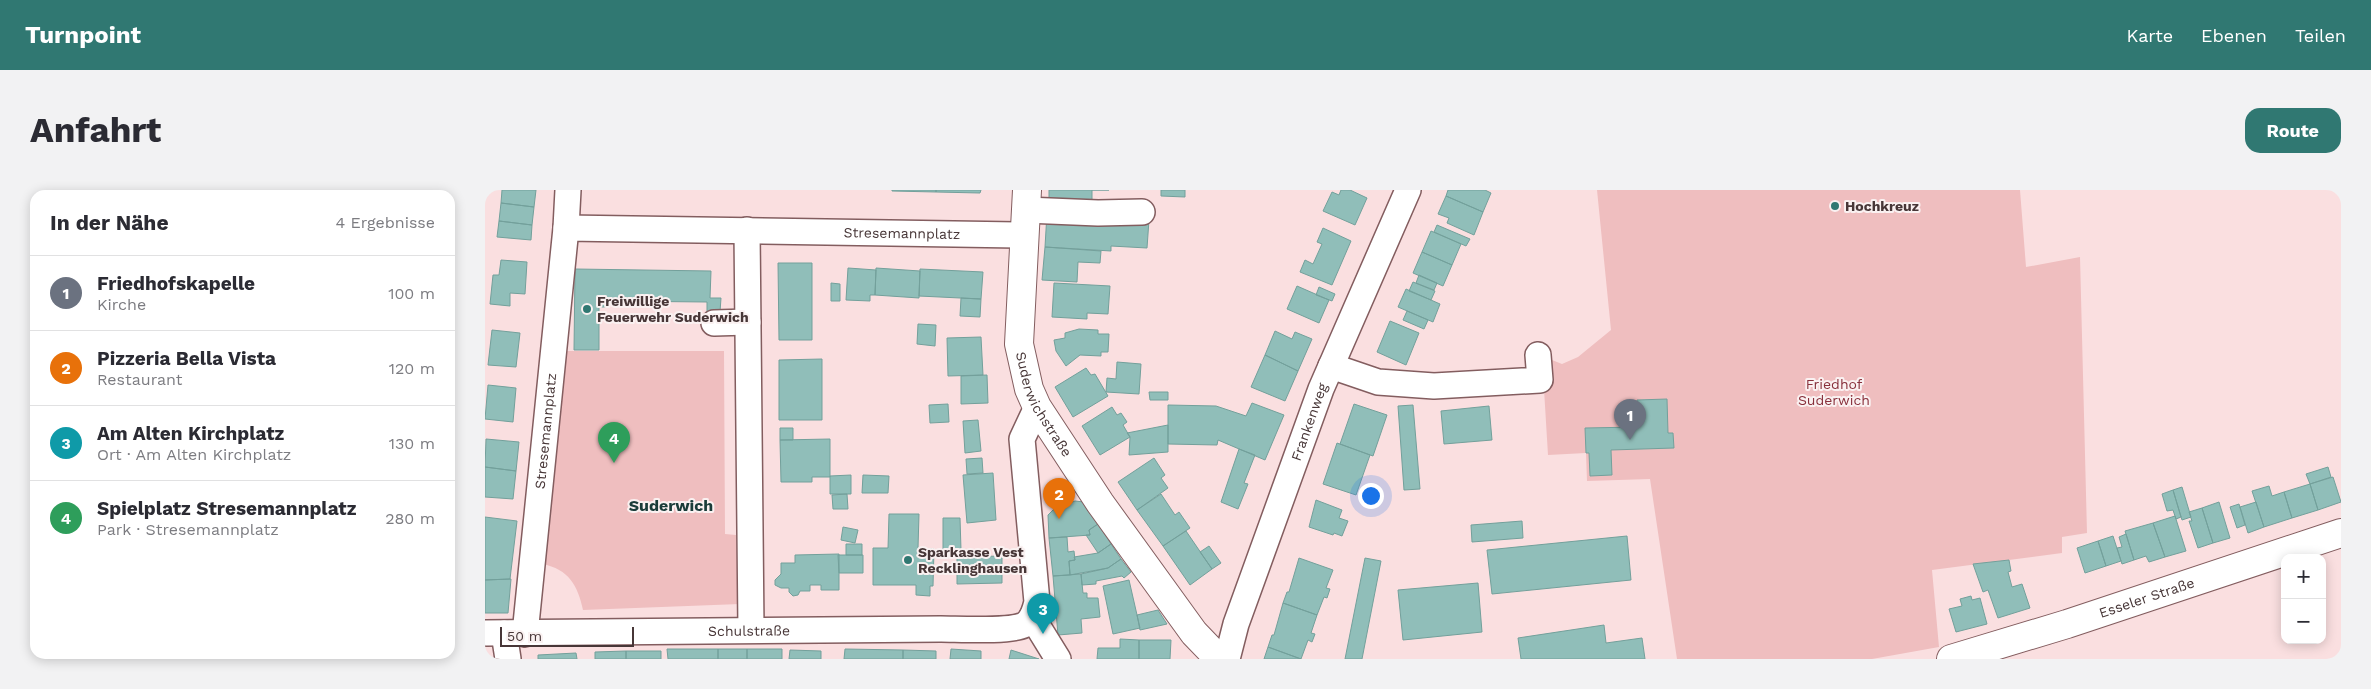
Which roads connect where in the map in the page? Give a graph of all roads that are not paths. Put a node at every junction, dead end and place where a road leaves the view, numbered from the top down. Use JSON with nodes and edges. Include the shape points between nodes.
{"nodes":[{"id":1,"x":568,"y":190,"type":"edge"},
{"id":2,"x":1408,"y":190,"type":"edge"},
{"id":3,"x":1026,"y":212,"type":"edge"},
{"id":4,"x":1142,"y":212,"type":"dead end"},
{"id":5,"x":566,"y":228,"type":"junction"},
{"id":6,"x":747,"y":230,"type":"junction"},
{"id":7,"x":748,"y":322,"type":"junction"},
{"id":8,"x":714,"y":323,"type":"dead end"},
{"id":9,"x":1538,"y":355,"type":"dead end"},
{"id":10,"x":1331,"y":366,"type":"junction"},
{"id":11,"x":1037,"y":407,"type":"junction"},
{"id":12,"x":2341,"y":533,"type":"edge"},
{"id":13,"x":1022,"y":622,"type":"junction"},
{"id":14,"x":751,"y":630,"type":"junction"},
{"id":15,"x":505,"y":633,"type":"edge"},
{"id":16,"x":508,"y":659,"type":"edge"},
{"id":17,"x":1057,"y":659,"type":"edge"},
{"id":18,"x":1219,"y":659,"type":"edge"},
{"id":19,"x":1227,"y":659,"type":"edge"},
{"id":20,"x":1951,"y":659,"type":"edge"}],
"edges":[{"from":1,"to":5,"type":"street","name":"Stresemannplatz"},
{"from":2,"to":10,"type":"street","name":"Frankenweg"},
{"from":3,"to":4,"type":"street","name":"Stresemannplatz"},
{"from":3,"to":6,"type":"street","name":"Stresemannplatz"},
{"from":3,"to":11,"type":"main road","name":"Suderwichstraße","via":[[1019,344]]},
{"from":5,"to":6,"type":"street","name":"Stresemannplatz"},
{"from":5,"to":15,"type":"street","name":"Stresemannplatz"},
{"from":6,"to":7,"type":"street"},
{"from":7,"to":8,"type":"street"},
{"from":7,"to":14,"type":"street"},
{"from":9,"to":10,"type":"street","via":[[1540,380],[1434,386],[1378,382]]},
{"from":10,"to":19,"type":"street","name":"Frankenweg","via":[[1235,624]]},
{"from":11,"to":13,"type":"street","via":[[1022,439],[1037,602]]},
{"from":11,"to":18,"type":"main road","name":"Suderwichstraße","via":[[1100,503],[1194,633]]},
{"from":12,"to":20,"type":"main road","name":"Esseler Straße"},
{"from":13,"to":14,"type":"street","name":"Schulstraße"},
{"from":13,"to":17,"type":"street"},
{"from":14,"to":15,"type":"street","name":"Schulstraße"},
{"from":15,"to":16,"type":"street","name":"Stresemannplatz"}]}
